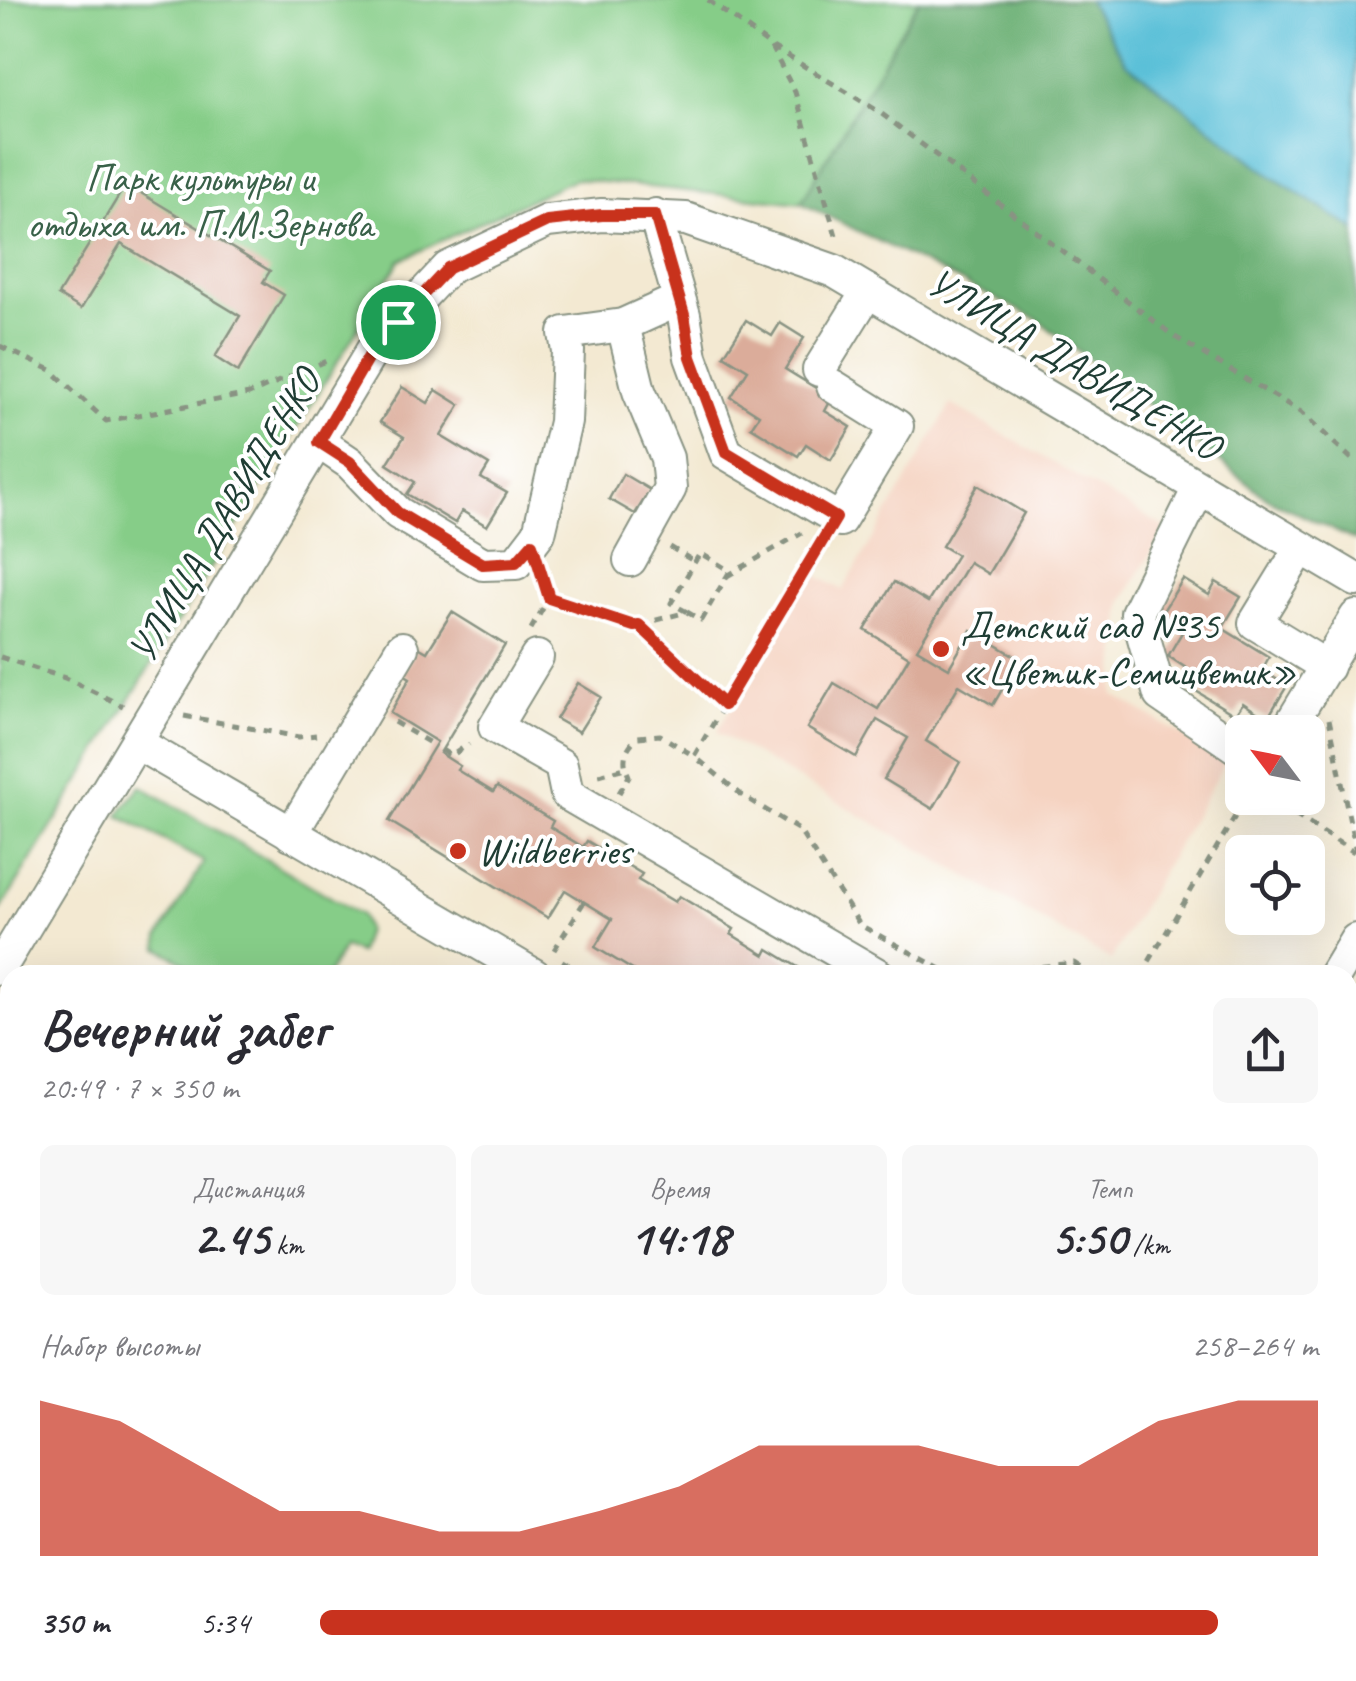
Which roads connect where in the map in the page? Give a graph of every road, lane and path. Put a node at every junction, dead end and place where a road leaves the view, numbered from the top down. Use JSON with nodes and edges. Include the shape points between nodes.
{"nodes":[{"id":1,"x":708,"y":0,"type":"edge"},
{"id":2,"x":771,"y":46,"type":"junction"},
{"id":3,"x":655,"y":215,"type":"junction"},
{"id":4,"x":837,"y":239,"type":"dead end"},
{"id":5,"x":868,"y":291,"type":"junction"},
{"id":6,"x":678,"y":300,"type":"junction"},
{"id":7,"x":623,"y":325,"type":"junction"},
{"id":8,"x":0,"y":346,"type":"edge"},
{"id":9,"x":334,"y":357,"type":"dead end"},
{"id":10,"x":319,"y":442,"type":"junction"},
{"id":11,"x":1356,"y":464,"type":"edge"},
{"id":12,"x":1199,"y":488,"type":"junction"},
{"id":13,"x":836,"y":518,"type":"junction"},
{"id":14,"x":532,"y":544,"type":"junction"},
{"id":15,"x":1301,"y":548,"type":"junction"},
{"id":16,"x":630,"y":560,"type":"dead end"},
{"id":17,"x":726,"y":576,"type":"junction"},
{"id":18,"x":1356,"y":580,"type":"edge"},
{"id":19,"x":549,"y":598,"type":"junction"},
{"id":20,"x":687,"y":612,"type":"junction"},
{"id":21,"x":1356,"y":617,"type":"edge"},
{"id":22,"x":639,"y":625,"type":"junction"},
{"id":23,"x":402,"y":648,"type":"dead end"},
{"id":24,"x":530,"y":651,"type":"joint"},
{"id":25,"x":0,"y":657,"type":"edge"},
{"id":26,"x":1324,"y":672,"type":"junction"},
{"id":27,"x":118,"y":703,"type":"dead end"},
{"id":28,"x":724,"y":705,"type":"junction"},
{"id":29,"x":176,"y":714,"type":"dead end"},
{"id":30,"x":1297,"y":715,"type":"edge"},
{"id":31,"x":360,"y":717,"type":"junction"},
{"id":32,"x":1225,"y":739,"type":"edge"},
{"id":33,"x":137,"y":743,"type":"junction"},
{"id":34,"x":435,"y":746,"type":"dead end"},
{"id":35,"x":442,"y":750,"type":"dead end"},
{"id":36,"x":451,"y":756,"type":"dead end"},
{"id":37,"x":694,"y":756,"type":"junction"},
{"id":38,"x":1236,"y":815,"type":"edge"},
{"id":39,"x":1295,"y":815,"type":"edge"},
{"id":40,"x":606,"y":816,"type":"junction"},
{"id":41,"x":291,"y":834,"type":"junction"},
{"id":42,"x":1356,"y":853,"type":"edge"},
{"id":43,"x":584,"y":902,"type":"dead end"},
{"id":44,"x":1356,"y":940,"type":"edge"},
{"id":45,"x":2,"y":965,"type":"edge"},
{"id":46,"x":542,"y":965,"type":"edge"},
{"id":47,"x":861,"y":965,"type":"edge"},
{"id":48,"x":934,"y":965,"type":"edge"},
{"id":49,"x":1147,"y":965,"type":"edge"},
{"id":50,"x":1341,"y":965,"type":"edge"}],
"edges":[{"from":1,"to":2,"type":"path"},
{"from":2,"to":4,"type":"path","via":[[795,92]]},
{"from":2,"to":11,"type":"path","via":[[878,111],[1176,337],[1302,412]]},
{"from":3,"to":5,"type":"street","name":"УЛИЦА ДАВИДЕНКО","via":[[686,219],[834,271]]},
{"from":3,"to":6,"type":"street"},
{"from":3,"to":10,"type":"street","name":"УЛИЦА ДАВИДЕНКО","via":[[547,221],[448,268],[375,346]]},
{"from":5,"to":12,"type":"street","name":"УЛИЦА ДАВИДЕНКО"},
{"from":5,"to":13,"type":"street","via":[[826,378],[897,426]]},
{"from":6,"to":7,"type":"street"},
{"from":6,"to":13,"type":"street","via":[[726,452]]},
{"from":7,"to":14,"type":"street","via":[[564,333],[565,422]]},
{"from":7,"to":16,"type":"street","via":[[639,390],[667,458],[670,488]]},
{"from":8,"to":9,"type":"path","via":[[51,370],[106,422],[248,394]]},
{"from":10,"to":14,"type":"street","via":[[350,462],[398,513],[483,564],[516,562]]},
{"from":10,"to":33,"type":"street","name":"УЛИЦА ДАВИДЕНКО"},
{"from":12,"to":15,"type":"street","name":"УЛИЦА ДАВИДЕНКО"},
{"from":12,"to":32,"type":"street","via":[[1138,613],[1160,695]]},
{"from":13,"to":17,"type":"path"},
{"from":13,"to":28,"type":"path"},
{"from":14,"to":19,"type":"path"},
{"from":15,"to":18,"type":"street","name":"УЛИЦА ДАВИДЕНКО"},
{"from":15,"to":26,"type":"street","via":[[1256,623]]},
{"from":17,"to":20,"type":"path","via":[[701,620]]},
{"from":17,"to":20,"type":"path","via":[[730,570],[700,553],[671,603]]},
{"from":19,"to":22,"type":"path"},
{"from":19,"to":24,"type":"path"},
{"from":20,"to":22,"type":"path"},
{"from":21,"to":26,"type":"street"},
{"from":22,"to":28,"type":"path"},
{"from":23,"to":31,"type":"street"},
{"from":24,"to":40,"type":"street","via":[[496,727],[561,765],[567,794]]},
{"from":25,"to":27,"type":"path"},
{"from":26,"to":30,"type":"street"},
{"from":26,"to":42,"type":"path"},
{"from":28,"to":37,"type":"path"},
{"from":29,"to":31,"type":"path","via":[[299,737]]},
{"from":31,"to":34,"type":"path"},
{"from":31,"to":41,"type":"street"},
{"from":33,"to":41,"type":"street"},
{"from":33,"to":45,"type":"street","name":"УЛИЦА ДАВИДЕНКО"},
{"from":35,"to":36,"type":"path"},
{"from":37,"to":40,"type":"path","via":[[660,735],[638,737],[626,752],[628,776]]},
{"from":37,"to":48,"type":"path","via":[[800,830],[860,925]]},
{"from":38,"to":49,"type":"path"},
{"from":39,"to":42,"type":"path"},
{"from":40,"to":47,"type":"street"},
{"from":41,"to":46,"type":"street"},
{"from":43,"to":46,"type":"path"},
{"from":44,"to":50,"type":"street"}]}
